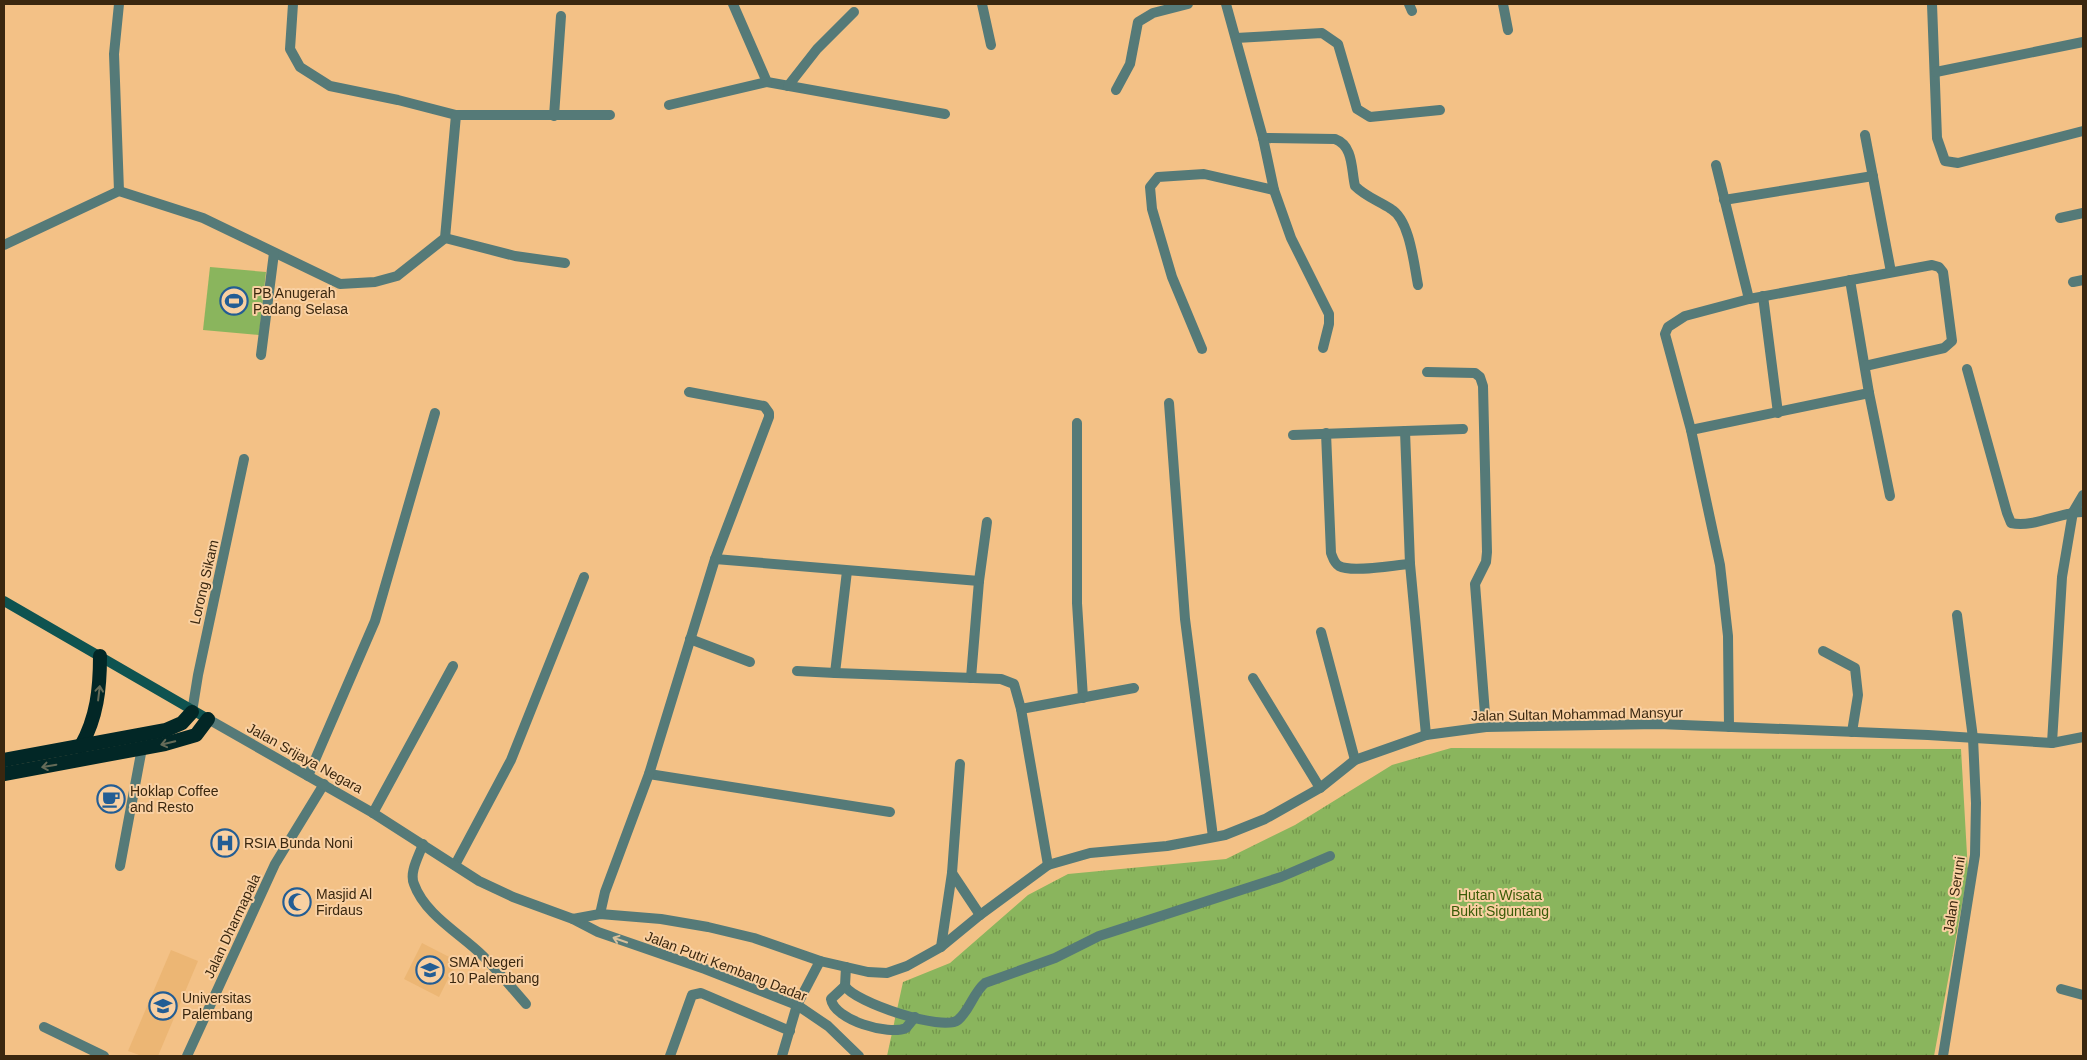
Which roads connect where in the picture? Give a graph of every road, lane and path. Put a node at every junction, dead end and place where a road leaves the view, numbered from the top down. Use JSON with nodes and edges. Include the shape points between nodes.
{"nodes":[{"id":1,"x":119,"y":4,"type":"edge"},
{"id":2,"x":293,"y":4,"type":"edge"},
{"id":3,"x":733,"y":4,"type":"edge"},
{"id":4,"x":982,"y":4,"type":"edge"},
{"id":5,"x":1188,"y":4,"type":"edge"},
{"id":6,"x":1226,"y":4,"type":"edge"},
{"id":7,"x":1503,"y":4,"type":"edge"},
{"id":8,"x":1932,"y":4,"type":"edge"},
{"id":9,"x":854,"y":12,"type":"dead end"},
{"id":10,"x":561,"y":16,"type":"dead end"},
{"id":11,"x":1508,"y":30,"type":"dead end"},
{"id":12,"x":1236,"y":38,"type":"junction"},
{"id":13,"x":2083,"y":42,"type":"edge"},
{"id":14,"x":991,"y":45,"type":"dead end"},
{"id":15,"x":1936,"y":72,"type":"junction"},
{"id":16,"x":767,"y":82,"type":"junction"},
{"id":17,"x":788,"y":86,"type":"junction"},
{"id":18,"x":1116,"y":90,"type":"dead end"},
{"id":19,"x":669,"y":105,"type":"dead end"},
{"id":20,"x":1440,"y":110,"type":"dead end"},
{"id":21,"x":456,"y":114,"type":"junction"},
{"id":22,"x":946,"y":114,"type":"dead end"},
{"id":23,"x":610,"y":115,"type":"dead end"},
{"id":24,"x":554,"y":116,"type":"junction"},
{"id":25,"x":2083,"y":131,"type":"edge"},
{"id":26,"x":1865,"y":135,"type":"dead end"},
{"id":27,"x":1263,"y":138,"type":"junction"},
{"id":28,"x":1716,"y":165,"type":"dead end"},
{"id":29,"x":1873,"y":176,"type":"junction"},
{"id":30,"x":1274,"y":190,"type":"junction"},
{"id":31,"x":119,"y":191,"type":"junction"},
{"id":32,"x":1724,"y":200,"type":"junction"},
{"id":33,"x":2083,"y":213,"type":"edge"},
{"id":34,"x":2060,"y":218,"type":"dead end"},
{"id":35,"x":445,"y":238,"type":"junction"},
{"id":36,"x":4,"y":245,"type":"edge"},
{"id":37,"x":274,"y":253,"type":"junction"},
{"id":38,"x":565,"y":263,"type":"dead end"},
{"id":39,"x":1891,"y":272,"type":"junction"},
{"id":40,"x":1850,"y":280,"type":"junction"},
{"id":41,"x":1418,"y":285,"type":"dead end"},
{"id":42,"x":1762,"y":296,"type":"junction"},
{"id":43,"x":1748,"y":298,"type":"junction"},
{"id":44,"x":1323,"y":348,"type":"dead end"},
{"id":45,"x":1202,"y":350,"type":"dead end"},
{"id":46,"x":261,"y":355,"type":"dead end"},
{"id":47,"x":1865,"y":366,"type":"junction"},
{"id":48,"x":1966,"y":368,"type":"dead end"},
{"id":49,"x":1427,"y":372,"type":"dead end"},
{"id":50,"x":689,"y":392,"type":"dead end"},
{"id":51,"x":1869,"y":393,"type":"junction"},
{"id":52,"x":1169,"y":402,"type":"dead end"},
{"id":53,"x":436,"y":413,"type":"dead end"},
{"id":54,"x":1778,"y":413,"type":"junction"},
{"id":55,"x":1076,"y":423,"type":"dead end"},
{"id":56,"x":1463,"y":429,"type":"dead end"},
{"id":57,"x":1691,"y":430,"type":"junction"},
{"id":58,"x":1405,"y":431,"type":"junction"},
{"id":59,"x":1326,"y":433,"type":"junction"},
{"id":60,"x":1293,"y":435,"type":"dead end"},
{"id":61,"x":244,"y":459,"type":"dead end"},
{"id":62,"x":1890,"y":496,"type":"dead end"},
{"id":63,"x":2083,"y":496,"type":"edge"},
{"id":64,"x":2078,"y":512,"type":"edge"},
{"id":65,"x":988,"y":522,"type":"dead end"},
{"id":66,"x":715,"y":558,"type":"junction"},
{"id":67,"x":1410,"y":564,"type":"junction"},
{"id":68,"x":847,"y":571,"type":"junction"},
{"id":69,"x":584,"y":577,"type":"dead end"},
{"id":70,"x":979,"y":581,"type":"junction"},
{"id":71,"x":4,"y":601,"type":"edge"},
{"id":72,"x":1957,"y":615,"type":"dead end"},
{"id":73,"x":1321,"y":632,"type":"dead end"},
{"id":74,"x":690,"y":639,"type":"junction"},
{"id":75,"x":1823,"y":651,"type":"dead end"},
{"id":76,"x":100,"y":656,"type":"junction"},
{"id":77,"x":750,"y":662,"type":"dead end"},
{"id":78,"x":453,"y":666,"type":"dead end"},
{"id":79,"x":797,"y":671,"type":"dead end"},
{"id":80,"x":835,"y":674,"type":"junction"},
{"id":81,"x":971,"y":678,"type":"junction"},
{"id":82,"x":1253,"y":678,"type":"dead end"},
{"id":83,"x":1134,"y":688,"type":"dead end"},
{"id":84,"x":1083,"y":698,"type":"junction"},
{"id":85,"x":1021,"y":709,"type":"junction"},
{"id":86,"x":192,"y":712,"type":"junction"},
{"id":87,"x":208,"y":719,"type":"junction"},
{"id":88,"x":1486,"y":727,"type":"junction"},
{"id":89,"x":1730,"y":727,"type":"junction"},
{"id":90,"x":1852,"y":732,"type":"junction"},
{"id":91,"x":1426,"y":735,"type":"junction"},
{"id":92,"x":2083,"y":737,"type":"edge"},
{"id":93,"x":1972,"y":738,"type":"junction"},
{"id":94,"x":2052,"y":743,"type":"junction"},
{"id":95,"x":81,"y":746,"type":"junction"},
{"id":96,"x":142,"y":748,"type":"junction"},
{"id":97,"x":4,"y":760,"type":"edge"},
{"id":98,"x":1355,"y":760,"type":"junction"},
{"id":99,"x":960,"y":764,"type":"dead end"},
{"id":100,"x":4,"y":774,"type":"edge"},
{"id":101,"x":649,"y":774,"type":"junction"},
{"id":102,"x":308,"y":776,"type":"junction"},
{"id":103,"x":324,"y":784,"type":"junction"},
{"id":104,"x":1320,"y":788,"type":"junction"},
{"id":105,"x":890,"y":812,"type":"dead end"},
{"id":106,"x":373,"y":813,"type":"junction"},
{"id":107,"x":1213,"y":837,"type":"junction"},
{"id":108,"x":423,"y":844,"type":"junction"},
{"id":109,"x":1330,"y":856,"type":"dead end"},
{"id":110,"x":455,"y":865,"type":"junction"},
{"id":111,"x":1048,"y":865,"type":"junction"},
{"id":112,"x":120,"y":866,"type":"dead end"},
{"id":113,"x":952,"y":873,"type":"junction"},
{"id":114,"x":600,"y":914,"type":"junction"},
{"id":115,"x":980,"y":915,"type":"junction"},
{"id":116,"x":573,"y":919,"type":"junction"},
{"id":117,"x":941,"y":947,"type":"junction"},
{"id":118,"x":820,"y":961,"type":"junction"},
{"id":119,"x":846,"y":967,"type":"junction"},
{"id":120,"x":845,"y":986,"type":"junction"},
{"id":121,"x":2061,"y":989,"type":"dead end"},
{"id":122,"x":2083,"y":995,"type":"edge"},
{"id":123,"x":526,"y":1004,"type":"dead end"},
{"id":124,"x":797,"y":1005,"type":"junction"},
{"id":125,"x":915,"y":1017,"type":"junction"},
{"id":126,"x":44,"y":1027,"type":"dead end"},
{"id":127,"x":790,"y":1031,"type":"junction"},
{"id":128,"x":104,"y":1056,"type":"edge"},
{"id":129,"x":187,"y":1056,"type":"edge"},
{"id":130,"x":670,"y":1056,"type":"edge"},
{"id":131,"x":782,"y":1056,"type":"edge"},
{"id":132,"x":859,"y":1056,"type":"edge"},
{"id":133,"x":1943,"y":1056,"type":"edge"}],
"edges":[{"from":1,"to":31,"type":"street","via":[[114,54]]},
{"from":2,"to":21,"type":"street","via":[[290,49],[300,67],[330,86]]},
{"from":3,"to":16,"type":"street"},
{"from":4,"to":14,"type":"street"},
{"from":5,"to":18,"type":"street","via":[[1153,12],[1138,22],[1130,64]]},
{"from":6,"to":12,"type":"street"},
{"from":7,"to":11,"type":"street"},
{"from":8,"to":15,"type":"street"},
{"from":9,"to":17,"type":"street","via":[[817,49]]},
{"from":10,"to":24,"type":"street"},
{"from":12,"to":20,"type":"street","via":[[1322,33],[1338,44],[1357,109],[1361,113],[1370,117]]},
{"from":12,"to":27,"type":"street"},
{"from":13,"to":15,"type":"street"},
{"from":15,"to":25,"type":"street","via":[[1937,138],[1945,161],[1958,163]]},
{"from":16,"to":17,"type":"street"},
{"from":16,"to":19,"type":"street"},
{"from":17,"to":22,"type":"street"},
{"from":21,"to":24,"type":"street"},
{"from":21,"to":35,"type":"street"},
{"from":23,"to":24,"type":"street"},
{"from":26,"to":29,"type":"street"},
{"from":27,"to":30,"type":"street"},
{"from":27,"to":41,"type":"street","via":[[1335,139],[1343,142],[1349,154],[1355,186],[1372,200],[1394,210],[1405,226]]},
{"from":28,"to":32,"type":"street"},
{"from":29,"to":32,"type":"street"},
{"from":29,"to":39,"type":"street"},
{"from":30,"to":44,"type":"street","via":[[1291,238],[1329,314]]},
{"from":30,"to":45,"type":"street","via":[[1204,174],[1158,177],[1151,184],[1149,196],[1172,277]]},
{"from":31,"to":36,"type":"street"},
{"from":31,"to":37,"type":"street","via":[[203,218]]},
{"from":32,"to":43,"type":"street"},
{"from":33,"to":34,"type":"street"},
{"from":35,"to":37,"type":"street","via":[[397,276],[375,282],[340,284]]},
{"from":35,"to":38,"type":"street","via":[[515,256]]},
{"from":37,"to":46,"type":"street"},
{"from":39,"to":40,"type":"street"},
{"from":39,"to":47,"type":"street","via":[[1932,265],[1939,267],[1943,272],[1952,341],[1944,348]]},
{"from":40,"to":42,"type":"street"},
{"from":40,"to":47,"type":"street"},
{"from":42,"to":43,"type":"street"},
{"from":42,"to":54,"type":"street"},
{"from":43,"to":57,"type":"street","via":[[1685,316],[1668,327],[1665,334]]},
{"from":47,"to":51,"type":"street"},
{"from":48,"to":64,"type":"street","via":[[2011,523],[2022,524]]},
{"from":49,"to":88,"type":"street","via":[[1475,373],[1483,386],[1487,552],[1486,562],[1475,584]]},
{"from":50,"to":66,"type":"street","via":[[764,406],[769,413]]},
{"from":51,"to":54,"type":"street"},
{"from":51,"to":62,"type":"street"},
{"from":52,"to":107,"type":"street","via":[[1185,619]]},
{"from":53,"to":102,"type":"street","via":[[375,621]]},
{"from":54,"to":57,"type":"street"},
{"from":55,"to":84,"type":"street","via":[[1077,603]]},
{"from":56,"to":58,"type":"street"},
{"from":57,"to":89,"type":"street","via":[[1720,565],[1728,636]]},
{"from":58,"to":59,"type":"street"},
{"from":58,"to":67,"type":"street"},
{"from":59,"to":60,"type":"street"},
{"from":59,"to":67,"type":"street","via":[[1331,553],[1334,560],[1342,567],[1356,568]]},
{"from":61,"to":86,"type":"street","name":"Lorong Sikam"},
{"from":63,"to":64,"type":"street"},
{"from":64,"to":94,"type":"street","via":[[2062,577]]},
{"from":65,"to":70,"type":"street"},
{"from":66,"to":68,"type":"street"},
{"from":66,"to":74,"type":"street"},
{"from":67,"to":91,"type":"street"},
{"from":68,"to":70,"type":"street"},
{"from":68,"to":80,"type":"street"},
{"from":69,"to":110,"type":"street","via":[[511,760]]},
{"from":70,"to":81,"type":"street"},
{"from":71,"to":76,"type":"main road","name":"Jalan Srijaya Negara"},
{"from":72,"to":93,"type":"street","name":"Jalan Seruni"},
{"from":73,"to":98,"type":"street"},
{"from":74,"to":77,"type":"street"},
{"from":74,"to":101,"type":"street"},
{"from":75,"to":90,"type":"street","via":[[1855,668],[1858,695]]},
{"from":76,"to":86,"type":"main road","name":"Jalan Srijaya Negara"},
{"from":95,"to":76,"type":"highway","one_way":true,"via":[[90,729],[99,697]]},
{"from":78,"to":106,"type":"street"},
{"from":79,"to":80,"type":"street"},
{"from":80,"to":81,"type":"street"},
{"from":81,"to":85,"type":"street","via":[[1001,679],[1014,684]]},
{"from":82,"to":104,"type":"street"},
{"from":83,"to":84,"type":"street"},
{"from":84,"to":85,"type":"street"},
{"from":85,"to":111,"type":"street"},
{"from":86,"to":87,"type":"main road","name":"Jalan Srijaya Negara"},
{"from":86,"to":95,"type":"highway","via":[[182,723],[166,730]]},
{"from":87,"to":96,"type":"highway","one_way":true,"via":[[196,736]]},
{"from":87,"to":102,"type":"street","name":"Jalan Srijaya Negara"},
{"from":88,"to":89,"type":"street","name":"Jalan Sultan Mohammad Mansyur","via":[[1659,724]]},
{"from":88,"to":91,"type":"street","name":"Jalan Sultan Mohammad Mansyur"},
{"from":89,"to":90,"type":"street","name":"Jalan Sultan Mohammad Mansyur"},
{"from":90,"to":93,"type":"street","name":"Jalan Sultan Mohammad Mansyur"},
{"from":91,"to":98,"type":"street","name":"Jalan Sultan Mohammad Mansyur"},
{"from":92,"to":94,"type":"street","name":"Jalan Sultan Mohammad Mansyur"},
{"from":93,"to":94,"type":"street","name":"Jalan Sultan Mohammad Mansyur"},
{"from":93,"to":133,"type":"street","name":"Jalan Seruni","via":[[1975,854]]},
{"from":95,"to":97,"type":"highway"},
{"from":96,"to":100,"type":"highway","one_way":true},
{"from":96,"to":112,"type":"street"},
{"from":98,"to":104,"type":"street","name":"Jalan Sultan Mohammad Mansyur"},
{"from":99,"to":113,"type":"street"},
{"from":101,"to":105,"type":"street"},
{"from":101,"to":114,"type":"street","via":[[605,892]]},
{"from":102,"to":103,"type":"street","name":"Jalan Srijaya Negara"},
{"from":103,"to":106,"type":"street","name":"Jalan Srijaya Negara"},
{"from":103,"to":129,"type":"street","name":"Jalan Dharmapala","via":[[275,864]]},
{"from":104,"to":107,"type":"street","name":"Jalan Sultan Mohammad Mansyur","via":[[1265,819]]},
{"from":106,"to":108,"type":"street","name":"Jalan Srijaya Negara"},
{"from":107,"to":111,"type":"street","name":"Jalan Sultan Mohammad Mansyur","via":[[1168,846],[1090,853]]},
{"from":108,"to":110,"type":"street","name":"Jalan Srijaya Negara"},
{"from":108,"to":123,"type":"street","via":[[413,873],[419,894],[483,956]]},
{"from":109,"to":125,"type":"street","via":[[1281,878],[1099,936],[1055,958],[985,983],[958,1020],[948,1024]]},
{"from":110,"to":116,"type":"street","name":"Jalan Srijaya Negara","via":[[514,898]]},
{"from":111,"to":115,"type":"street","name":"Jalan Sultan Mohammad Mansyur"},
{"from":113,"to":115,"type":"street"},
{"from":113,"to":117,"type":"street"},
{"from":114,"to":116,"type":"street"},
{"from":114,"to":118,"type":"street","name":"Jalan Sultan Mohammad Mansyur","via":[[708,927],[754,938]]},
{"from":115,"to":117,"type":"street","name":"Jalan Sultan Mohammad Mansyur"},
{"from":124,"to":116,"type":"street","name":"Jalan Putri Kembang Dadar","one_way":true,"via":[[598,932]]},
{"from":117,"to":119,"type":"street","name":"Jalan Sultan Mohammad Mansyur","via":[[887,973]]},
{"from":118,"to":119,"type":"street","name":"Jalan Sultan Mohammad Mansyur"},
{"from":118,"to":124,"type":"street"},
{"from":119,"to":120,"type":"street"},
{"from":120,"to":125,"type":"street","via":[[854,996]]},
{"from":120,"to":125,"type":"street","via":[[832,999],[841,1014],[888,1032],[906,1028]]},
{"from":121,"to":122,"type":"street"},
{"from":124,"to":127,"type":"street"},
{"from":124,"to":132,"type":"street","name":"Jalan Putri Kembang Dadar","via":[[828,1026]]},
{"from":126,"to":128,"type":"street"},
{"from":127,"to":130,"type":"street","via":[[701,993],[692,995]]},
{"from":127,"to":131,"type":"street"}]}
